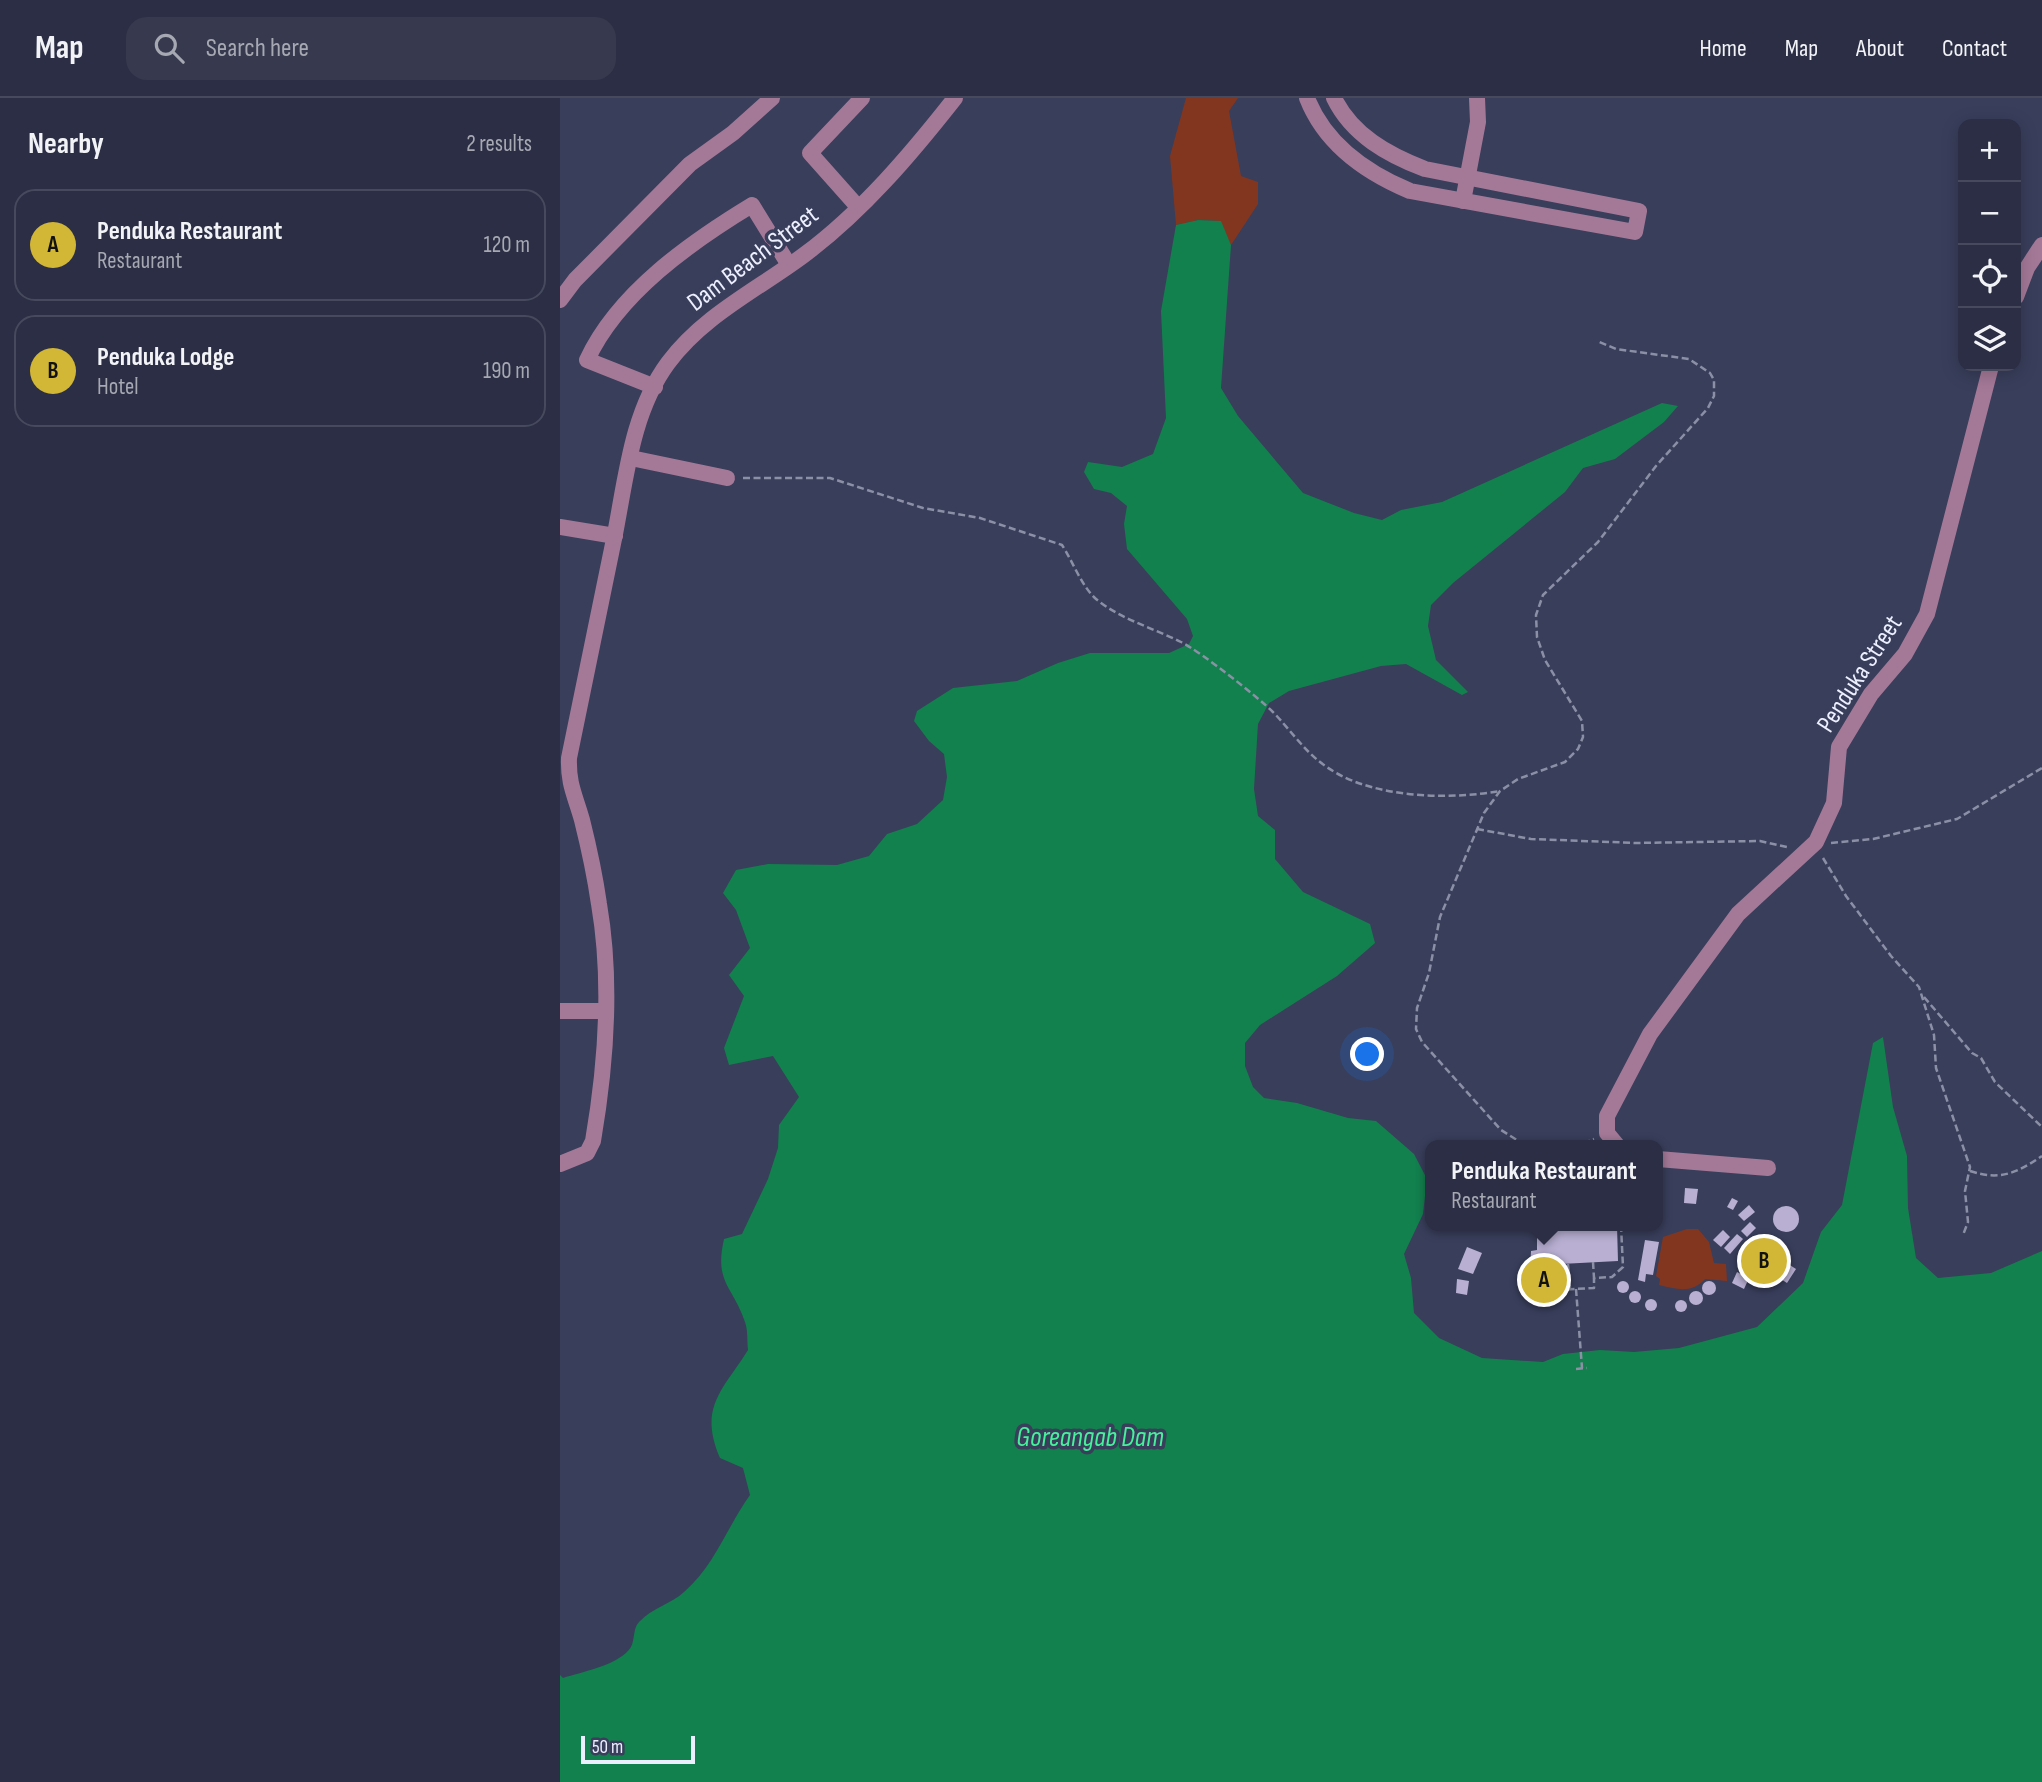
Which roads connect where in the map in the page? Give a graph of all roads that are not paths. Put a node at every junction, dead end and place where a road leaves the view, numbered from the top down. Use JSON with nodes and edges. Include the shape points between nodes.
{"nodes":[{"id":1,"x":772,"y":98,"type":"edge"},
{"id":2,"x":862,"y":98,"type":"edge"},
{"id":3,"x":955,"y":98,"type":"edge"},
{"id":4,"x":1307,"y":98,"type":"edge"},
{"id":5,"x":1334,"y":98,"type":"edge"},
{"id":6,"x":1477,"y":98,"type":"edge"},
{"id":7,"x":1470,"y":177,"type":"junction"},
{"id":8,"x":1463,"y":201,"type":"junction"},
{"id":9,"x":858,"y":207,"type":"junction"},
{"id":10,"x":2042,"y":245,"type":"edge"},
{"id":11,"x":789,"y":265,"type":"junction"},
{"id":12,"x":2021,"y":284,"type":"edge"},
{"id":13,"x":560,"y":300,"type":"edge"},
{"id":14,"x":1989,"y":371,"type":"edge"},
{"id":15,"x":655,"y":387,"type":"junction"},
{"id":16,"x":631,"y":458,"type":"junction"},
{"id":17,"x":727,"y":478,"type":"road end"},
{"id":18,"x":560,"y":527,"type":"edge"},
{"id":19,"x":615,"y":536,"type":"junction"},
{"id":20,"x":564,"y":772,"type":"edge"},
{"id":21,"x":560,"y":1011,"type":"edge"},
{"id":22,"x":604,"y":1012,"type":"junction"},
{"id":23,"x":1612,"y":1139,"type":"edge"},
{"id":24,"x":1663,"y":1158,"type":"edge"},
{"id":25,"x":560,"y":1164,"type":"edge"},
{"id":26,"x":1768,"y":1168,"type":"dead end"}],
"edges":[{"from":1,"to":13,"type":"street","via":[[690,164]]},
{"from":2,"to":9,"type":"street","via":[[810,153]]},
{"from":3,"to":9,"type":"street","name":"Dam Beach Street","via":[[915,149]]},
{"from":4,"to":8,"type":"street","via":[[1352,159],[1381,179],[1410,191]]},
{"from":5,"to":7,"type":"street","via":[[1368,139],[1394,157],[1425,169]]},
{"from":6,"to":7,"type":"street"},
{"from":7,"to":8,"type":"street"},
{"from":7,"to":8,"type":"street","via":[[1639,211],[1635,232]]},
{"from":9,"to":11,"type":"street","name":"Dam Beach Street"},
{"from":10,"to":12,"type":"street"},
{"from":11,"to":15,"type":"street","name":"Dam Beach Street","via":[[733,301],[690,339],[667,364]]},
{"from":11,"to":15,"type":"street","via":[[752,205],[707,232],[652,276],[596,340],[587,360]]},
{"from":14,"to":23,"type":"street","name":"Penduka Street","via":[[1927,614],[1905,654],[1871,694],[1839,747],[1834,803],[1816,842],[1738,914],[1650,1034],[1607,1116]]},
{"from":15,"to":16,"type":"street","name":"Dam Beach Street","via":[[638,418]]},
{"from":16,"to":17,"type":"street"},
{"from":16,"to":19,"type":"street","name":"Dam Beach Street"},
{"from":18,"to":19,"type":"street"},
{"from":19,"to":20,"type":"street","name":"Dam Beach Street"},
{"from":20,"to":22,"type":"street","via":[[591,856],[600,908]]},
{"from":21,"to":22,"type":"street"},
{"from":22,"to":25,"type":"street","via":[[593,1141],[587,1153]]},
{"from":24,"to":26,"type":"street"}]}
